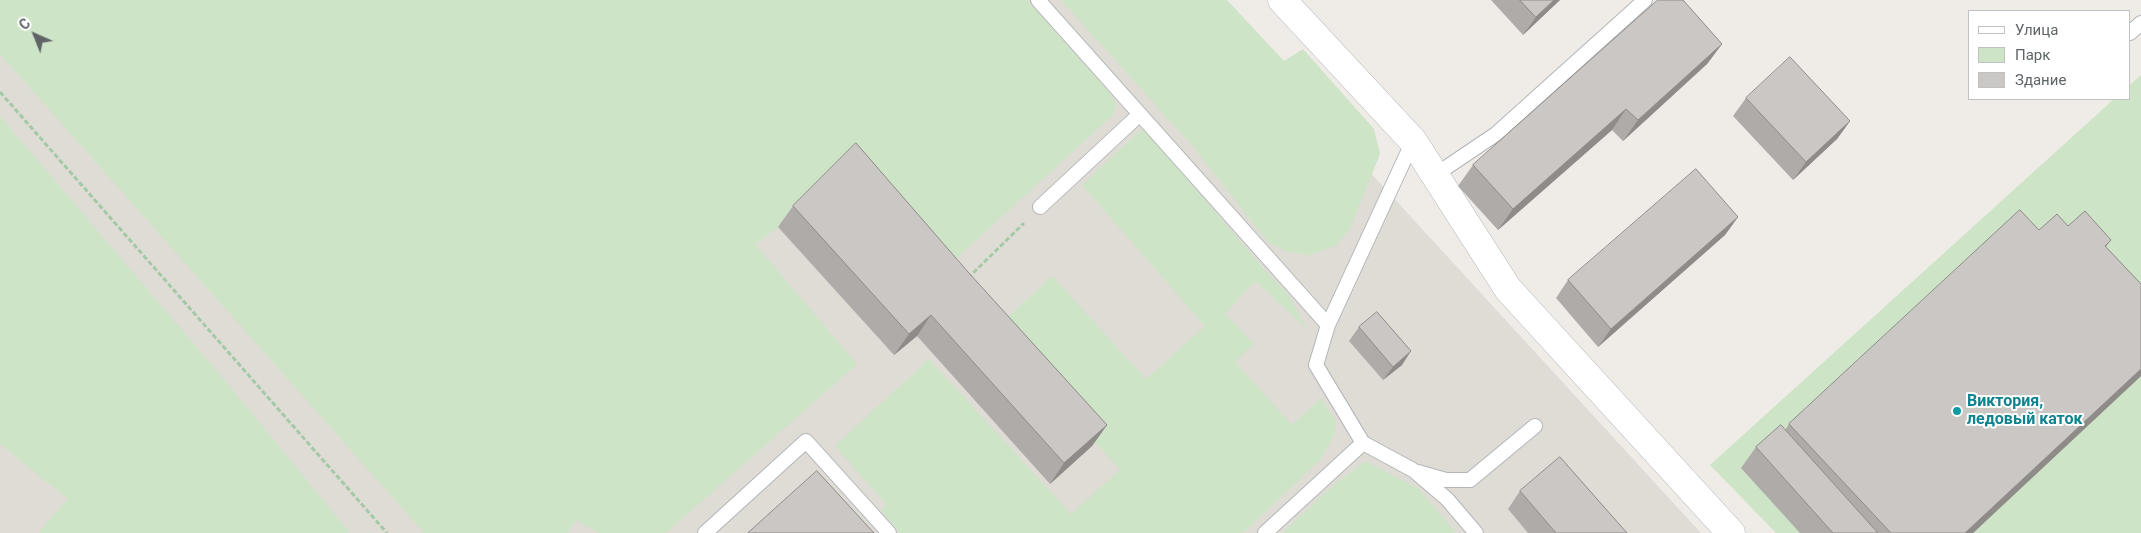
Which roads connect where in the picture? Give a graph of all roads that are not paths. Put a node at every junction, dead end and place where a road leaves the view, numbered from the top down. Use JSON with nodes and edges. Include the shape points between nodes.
{"nodes":[{"id":1,"x":1038,"y":0,"type":"edge"},
{"id":2,"x":1282,"y":0,"type":"edge"},
{"id":3,"x":1645,"y":0,"type":"edge"},
{"id":4,"x":2141,"y":22,"type":"edge"},
{"id":5,"x":2131,"y":32,"type":"edge"},
{"id":6,"x":1140,"y":114,"type":"junction"},
{"id":7,"x":1413,"y":141,"type":"junction"},
{"id":8,"x":1428,"y":167,"type":"junction"},
{"id":9,"x":1040,"y":207,"type":"road end"},
{"id":10,"x":1328,"y":325,"type":"junction"},
{"id":11,"x":1535,"y":426,"type":"dead end"},
{"id":12,"x":1363,"y":443,"type":"junction"},
{"id":13,"x":1413,"y":470,"type":"junction"},
{"id":14,"x":705,"y":533,"type":"edge"},
{"id":15,"x":889,"y":533,"type":"edge"},
{"id":16,"x":1265,"y":533,"type":"edge"},
{"id":17,"x":1476,"y":533,"type":"edge"},
{"id":18,"x":1731,"y":533,"type":"edge"}],
"edges":[{"from":1,"to":6,"type":"lane"},
{"from":2,"to":7,"type":"street"},
{"from":3,"to":8,"type":"lane","via":[[1496,134],[1444,169]]},
{"from":4,"to":5,"type":"lane"},
{"from":6,"to":9,"type":"lane"},
{"from":6,"to":10,"type":"lane"},
{"from":7,"to":8,"type":"street"},
{"from":7,"to":10,"type":"lane"},
{"from":8,"to":18,"type":"street","via":[[1508,288]]},
{"from":10,"to":12,"type":"lane","via":[[1316,365]]},
{"from":11,"to":13,"type":"lane","via":[[1470,480],[1446,480]]},
{"from":12,"to":13,"type":"lane"},
{"from":12,"to":16,"type":"lane"},
{"from":13,"to":17,"type":"lane","via":[[1447,499]]},
{"from":14,"to":15,"type":"lane","via":[[806,441]]}]}
